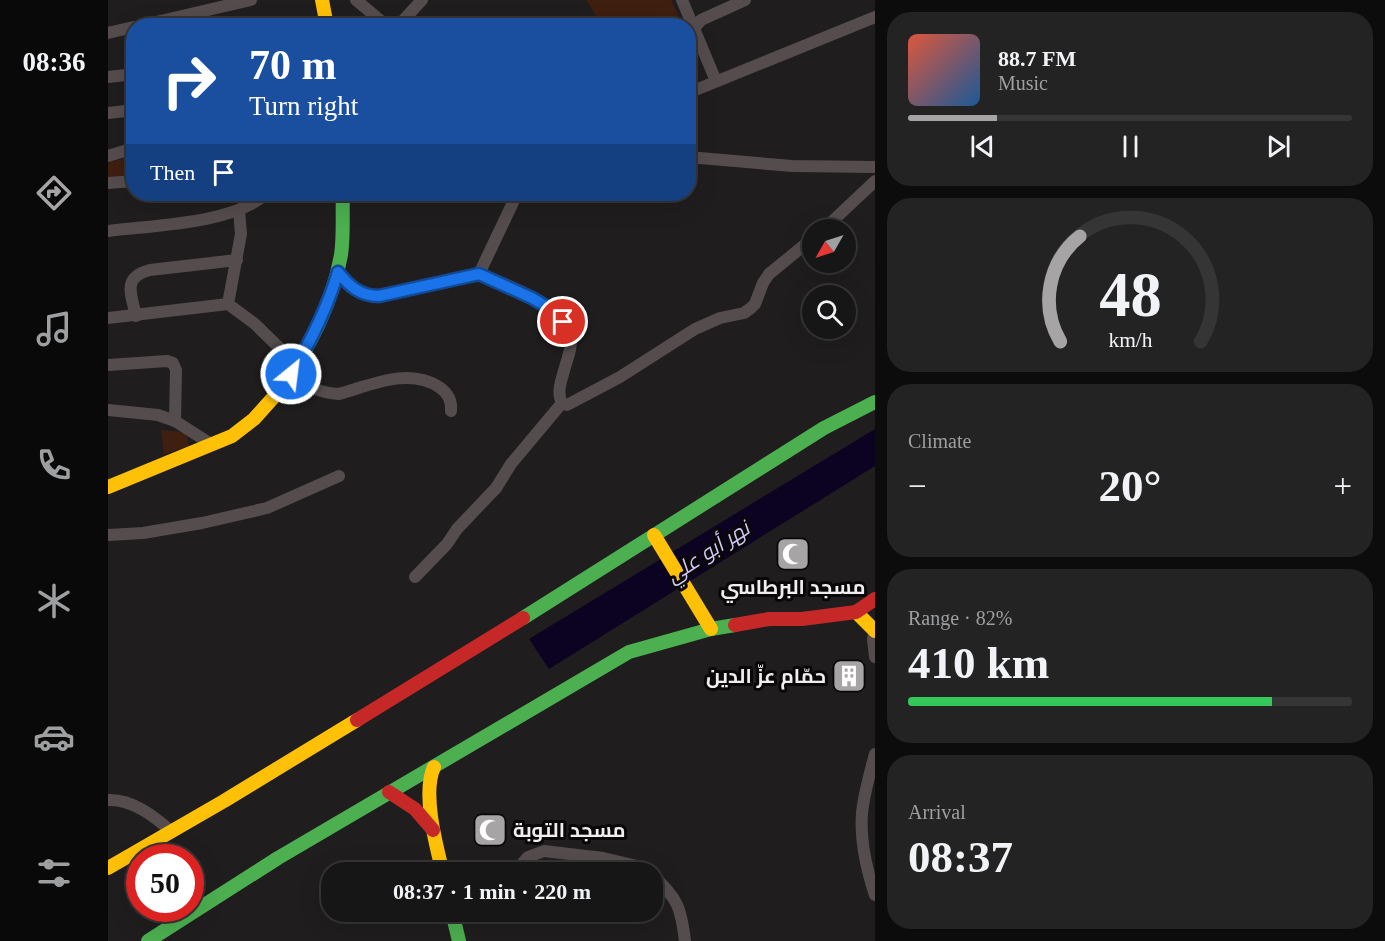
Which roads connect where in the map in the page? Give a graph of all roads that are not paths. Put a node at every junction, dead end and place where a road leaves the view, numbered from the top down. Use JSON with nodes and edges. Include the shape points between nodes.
{"nodes":[{"id":1,"x":251,"y":0,"type":"edge"},
{"id":2,"x":322,"y":0,"type":"edge"},
{"id":3,"x":356,"y":0,"type":"edge"},
{"id":4,"x":422,"y":0,"type":"edge"},
{"id":5,"x":682,"y":0,"type":"edge"},
{"id":6,"x":745,"y":0,"type":"edge"},
{"id":7,"x":875,"y":17,"type":"edge"},
{"id":8,"x":173,"y":18,"type":"edge"},
{"id":9,"x":325,"y":18,"type":"edge"},
{"id":10,"x":377,"y":18,"type":"edge"},
{"id":11,"x":406,"y":18,"type":"edge"},
{"id":12,"x":687,"y":18,"type":"edge"},
{"id":13,"x":696,"y":27,"type":"edge"},
{"id":14,"x":126,"y":29,"type":"edge"},
{"id":15,"x":108,"y":33,"type":"edge"},
{"id":16,"x":696,"y":41,"type":"edge"},
{"id":17,"x":126,"y":75,"type":"edge"},
{"id":18,"x":108,"y":77,"type":"edge"},
{"id":19,"x":716,"y":81,"type":"junction"},
{"id":20,"x":696,"y":90,"type":"edge"},
{"id":21,"x":126,"y":111,"type":"edge"},
{"id":22,"x":108,"y":113,"type":"edge"},
{"id":23,"x":126,"y":150,"type":"edge"},
{"id":24,"x":108,"y":156,"type":"edge"},
{"id":25,"x":696,"y":158,"type":"edge"},
{"id":26,"x":875,"y":167,"type":"edge"},
{"id":27,"x":875,"y":181,"type":"edge"},
{"id":28,"x":126,"y":182,"type":"edge"},
{"id":29,"x":108,"y":183,"type":"edge"},
{"id":30,"x":254,"y":201,"type":"edge"},
{"id":31,"x":343,"y":201,"type":"edge"},
{"id":32,"x":514,"y":201,"type":"edge"},
{"id":33,"x":239,"y":210,"type":"junction"},
{"id":34,"x":835,"y":219,"type":"edge"},
{"id":35,"x":108,"y":231,"type":"edge"},
{"id":36,"x":802,"y":247,"type":"edge"},
{"id":37,"x":237,"y":260,"type":"junction"},
{"id":38,"x":338,"y":272,"type":"junction"},
{"id":39,"x":479,"y":274,"type":"junction"},
{"id":40,"x":228,"y":304,"type":"junction"},
{"id":41,"x":136,"y":316,"type":"junction"},
{"id":42,"x":108,"y":318,"type":"edge"},
{"id":43,"x":108,"y":365,"type":"edge"},
{"id":44,"x":294,"y":370,"type":"junction"},
{"id":45,"x":875,"y":402,"type":"edge"},
{"id":46,"x":562,"y":403,"type":"junction"},
{"id":47,"x":108,"y":410,"type":"edge"},
{"id":48,"x":451,"y":411,"type":"dead end"},
{"id":49,"x":875,"y":415,"type":"edge"},
{"id":50,"x":175,"y":421,"type":"junction"},
{"id":51,"x":211,"y":444,"type":"junction"},
{"id":52,"x":339,"y":476,"type":"dead end"},
{"id":53,"x":108,"y":487,"type":"edge"},
{"id":54,"x":108,"y":535,"type":"edge"},
{"id":55,"x":659,"y":545,"type":"junction"},
{"id":56,"x":415,"y":577,"type":"dead end"},
{"id":57,"x":875,"y":599,"type":"edge"},
{"id":58,"x":856,"y":612,"type":"junction"},
{"id":59,"x":711,"y":629,"type":"junction"},
{"id":60,"x":875,"y":631,"type":"edge"},
{"id":61,"x":875,"y":657,"type":"edge"},
{"id":62,"x":875,"y":754,"type":"edge"},
{"id":63,"x":434,"y":767,"type":"junction"},
{"id":64,"x":389,"y":792,"type":"junction"},
{"id":65,"x":108,"y":800,"type":"edge"},
{"id":66,"x":434,"y":830,"type":"junction"},
{"id":67,"x":172,"y":832,"type":"junction"},
{"id":68,"x":173,"y":844,"type":"edge"},
{"id":69,"x":441,"y":862,"type":"edge"},
{"id":70,"x":524,"y":862,"type":"edge"},
{"id":71,"x":620,"y":862,"type":"edge"},
{"id":72,"x":108,"y":868,"type":"edge"},
{"id":73,"x":126,"y":871,"type":"edge"},
{"id":74,"x":108,"y":881,"type":"edge"},
{"id":75,"x":663,"y":886,"type":"edge"},
{"id":76,"x":875,"y":895,"type":"edge"},
{"id":77,"x":454,"y":922,"type":"edge"},
{"id":78,"x":148,"y":941,"type":"edge"},
{"id":79,"x":459,"y":941,"type":"edge"},
{"id":80,"x":685,"y":941,"type":"edge"}],
"edges":[{"from":1,"to":8,"type":"street"},
{"from":2,"to":9,"type":"main road"},
{"from":3,"to":10,"type":"street"},
{"from":4,"to":11,"type":"street"},
{"from":5,"to":12,"type":"street"},
{"from":6,"to":13,"type":"street"},
{"from":7,"to":19,"type":"street"},
{"from":14,"to":15,"type":"street"},
{"from":16,"to":19,"type":"street"},
{"from":17,"to":18,"type":"street"},
{"from":19,"to":20,"type":"street"},
{"from":21,"to":22,"type":"street"},
{"from":23,"to":24,"type":"street"},
{"from":25,"to":26,"type":"street","via":[[792,166]]},
{"from":27,"to":34,"type":"street"},
{"from":28,"to":29,"type":"street"},
{"from":30,"to":33,"type":"street"},
{"from":31,"to":38,"type":"main road"},
{"from":32,"to":39,"type":"street"},
{"from":33,"to":35,"type":"street","via":[[215,217]]},
{"from":33,"to":37,"type":"street"},
{"from":36,"to":46,"type":"street","via":[[770,274],[755,304],[744,313],[695,329],[620,377],[567,405]]},
{"from":37,"to":40,"type":"street"},
{"from":37,"to":41,"type":"street","via":[[136,275],[130,289]]},
{"from":38,"to":39,"type":"street","via":[[351,287],[369,296]]},
{"from":38,"to":44,"type":"main road","via":[[321,321]]},
{"from":39,"to":46,"type":"street","via":[[532,298],[563,322],[570,335],[559,389]]},
{"from":40,"to":41,"type":"street"},
{"from":40,"to":44,"type":"street","via":[[255,324]]},
{"from":41,"to":42,"type":"street"},
{"from":43,"to":50,"type":"street","via":[[173,363]]},
{"from":44,"to":48,"type":"street","via":[[314,390],[339,394],[401,378],[421,379],[443,390]]},
{"from":44,"to":51,"type":"main road","via":[[254,419],[232,436]]},
{"from":45,"to":55,"type":"main road","via":[[824,428]]},
{"from":46,"to":56,"type":"street","via":[[496,488]]},
{"from":47,"to":50,"type":"street","via":[[142,412]]},
{"from":49,"to":55,"type":"main road","via":[[830,438]]},
{"from":50,"to":51,"type":"street"},
{"from":51,"to":53,"type":"main road"},
{"from":52,"to":54,"type":"street","via":[[267,508],[166,529]]},
{"from":55,"to":59,"type":"main road"},
{"from":55,"to":67,"type":"main road","via":[[507,628]]},
{"from":55,"to":68,"type":"main road","via":[[493,651]]},
{"from":57,"to":58,"type":"main road"},
{"from":58,"to":59,"type":"main road","via":[[769,619]]},
{"from":58,"to":60,"type":"main road"},
{"from":59,"to":63,"type":"main road","via":[[629,652]]},
{"from":60,"to":61,"type":"street"},
{"from":62,"to":76,"type":"street","via":[[862,814]]},
{"from":63,"to":64,"type":"main road"},
{"from":63,"to":66,"type":"main road","via":[[429,778]]},
{"from":64,"to":66,"type":"main road","via":[[415,808]]},
{"from":64,"to":78,"type":"main road"},
{"from":65,"to":67,"type":"street","via":[[134,805]]},
{"from":66,"to":69,"type":"main road"},
{"from":67,"to":72,"type":"main road"},
{"from":70,"to":71,"type":"street","via":[[544,851]]},
{"from":73,"to":74,"type":"main road"},
{"from":75,"to":80,"type":"street","via":[[682,913]]},
{"from":77,"to":79,"type":"main road"}]}
